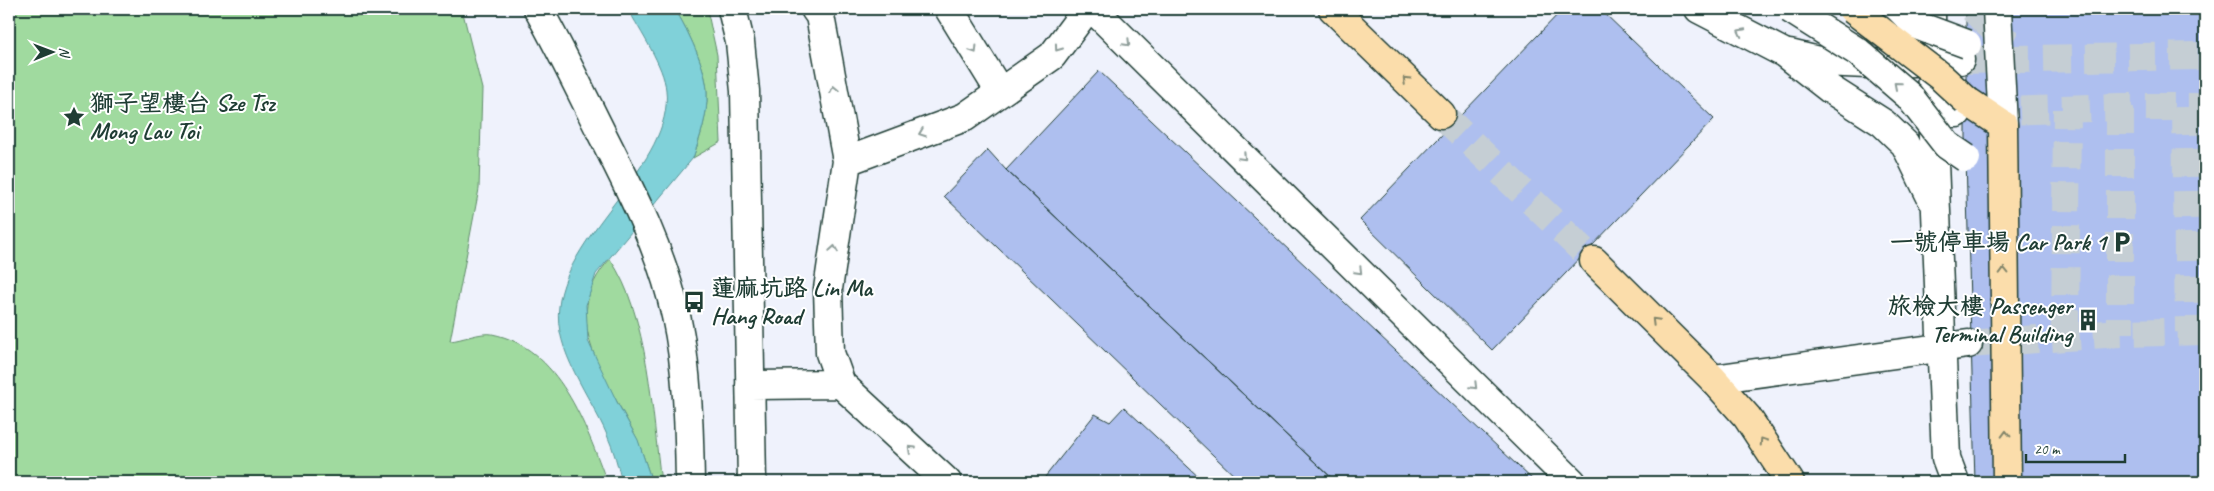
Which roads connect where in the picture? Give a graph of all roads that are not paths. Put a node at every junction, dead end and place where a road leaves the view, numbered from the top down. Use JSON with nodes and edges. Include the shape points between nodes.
{"nodes":[{"id":1,"x":538,"y":9,"type":"edge"},
{"id":2,"x":732,"y":9,"type":"edge"},
{"id":3,"x":815,"y":9,"type":"edge"},
{"id":4,"x":949,"y":9,"type":"edge"},
{"id":5,"x":1087,"y":9,"type":"edge"},
{"id":6,"x":1093,"y":9,"type":"edge"},
{"id":7,"x":1333,"y":9,"type":"edge"},
{"id":8,"x":1699,"y":9,"type":"edge"},
{"id":9,"x":1790,"y":9,"type":"edge"},
{"id":10,"x":1852,"y":9,"type":"edge"},
{"id":11,"x":1900,"y":9,"type":"edge"},
{"id":12,"x":1931,"y":9,"type":"edge"},
{"id":13,"x":1997,"y":9,"type":"edge"},
{"id":14,"x":1784,"y":53,"type":"junction"},
{"id":15,"x":1932,"y":60,"type":"junction"},
{"id":16,"x":1000,"y":92,"type":"junction"},
{"id":17,"x":1952,"y":109,"type":"junction"},
{"id":18,"x":1441,"y":114,"type":"tunnel mouth"},
{"id":19,"x":2002,"y":125,"type":"junction"},
{"id":20,"x":1966,"y":158,"type":"dead end"},
{"id":21,"x":847,"y":161,"type":"junction"},
{"id":22,"x":1937,"y":211,"type":"junction"},
{"id":23,"x":1594,"y":261,"type":"tunnel mouth"},
{"id":24,"x":1968,"y":344,"type":"tunnel mouth"},
{"id":25,"x":1941,"y":346,"type":"junction"},
{"id":26,"x":1713,"y":379,"type":"junction"},
{"id":27,"x":842,"y":384,"type":"junction"},
{"id":28,"x":750,"y":385,"type":"junction"},
{"id":29,"x":1950,"y":470,"type":"edge"},
{"id":30,"x":690,"y":482,"type":"edge"},
{"id":31,"x":752,"y":482,"type":"edge"},
{"id":32,"x":947,"y":482,"type":"edge"},
{"id":33,"x":1572,"y":482,"type":"edge"},
{"id":34,"x":1790,"y":482,"type":"edge"},
{"id":35,"x":1968,"y":482,"type":"edge"},
{"id":36,"x":2008,"y":482,"type":"edge"}],
"edges":[{"from":1,"to":30,"type":"street","via":[[656,244],[672,298],[682,350],[687,385]]},
{"from":2,"to":28,"type":"street","via":[[740,42],[744,91]]},
{"from":21,"to":3,"type":"street","one_way":true,"via":[[820,16]]},
{"from":4,"to":16,"type":"street","one_way":true},
{"from":5,"to":16,"type":"street","one_way":true,"via":[[1052,56]]},
{"from":6,"to":33,"type":"street","one_way":true},
{"from":18,"to":7,"type":"highway","one_way":true},
{"from":14,"to":8,"type":"street","one_way":true},
{"from":20,"to":9,"type":"street","one_way":true,"bridge":true,"via":[[1947,145],[1909,96],[1866,59]]},
{"from":10,"to":17,"type":"highway","bridge":true,"via":[[1940,77]]},
{"from":11,"to":15,"type":"street","bridge":true,"via":[[1916,25],[1963,52]]},
{"from":12,"to":15,"type":"street"},
{"from":13,"to":19,"type":"street"},
{"from":14,"to":15,"type":"street","via":[[1823,62]]},
{"from":14,"to":22,"type":"street","via":[[1830,89],[1883,122],[1905,144]]},
{"from":15,"to":17,"type":"street"},
{"from":16,"to":21,"type":"street","one_way":true,"via":[[965,117]]},
{"from":17,"to":19,"type":"highway"},
{"from":17,"to":22,"type":"street"},
{"from":36,"to":19,"type":"highway","one_way":true},
{"from":27,"to":21,"type":"street","one_way":true,"via":[[830,353],[828,289]]},
{"from":22,"to":25,"type":"street"},
{"from":26,"to":23,"type":"highway","one_way":true},
{"from":24,"to":25,"type":"street"},
{"from":25,"to":26,"type":"street"},
{"from":25,"to":29,"type":"street"},
{"from":34,"to":26,"type":"highway","one_way":true,"via":[[1746,417]]},
{"from":27,"to":28,"type":"street"},
{"from":32,"to":27,"type":"street","one_way":true},
{"from":28,"to":31,"type":"street"},
{"from":29,"to":35,"type":"street"}]}
